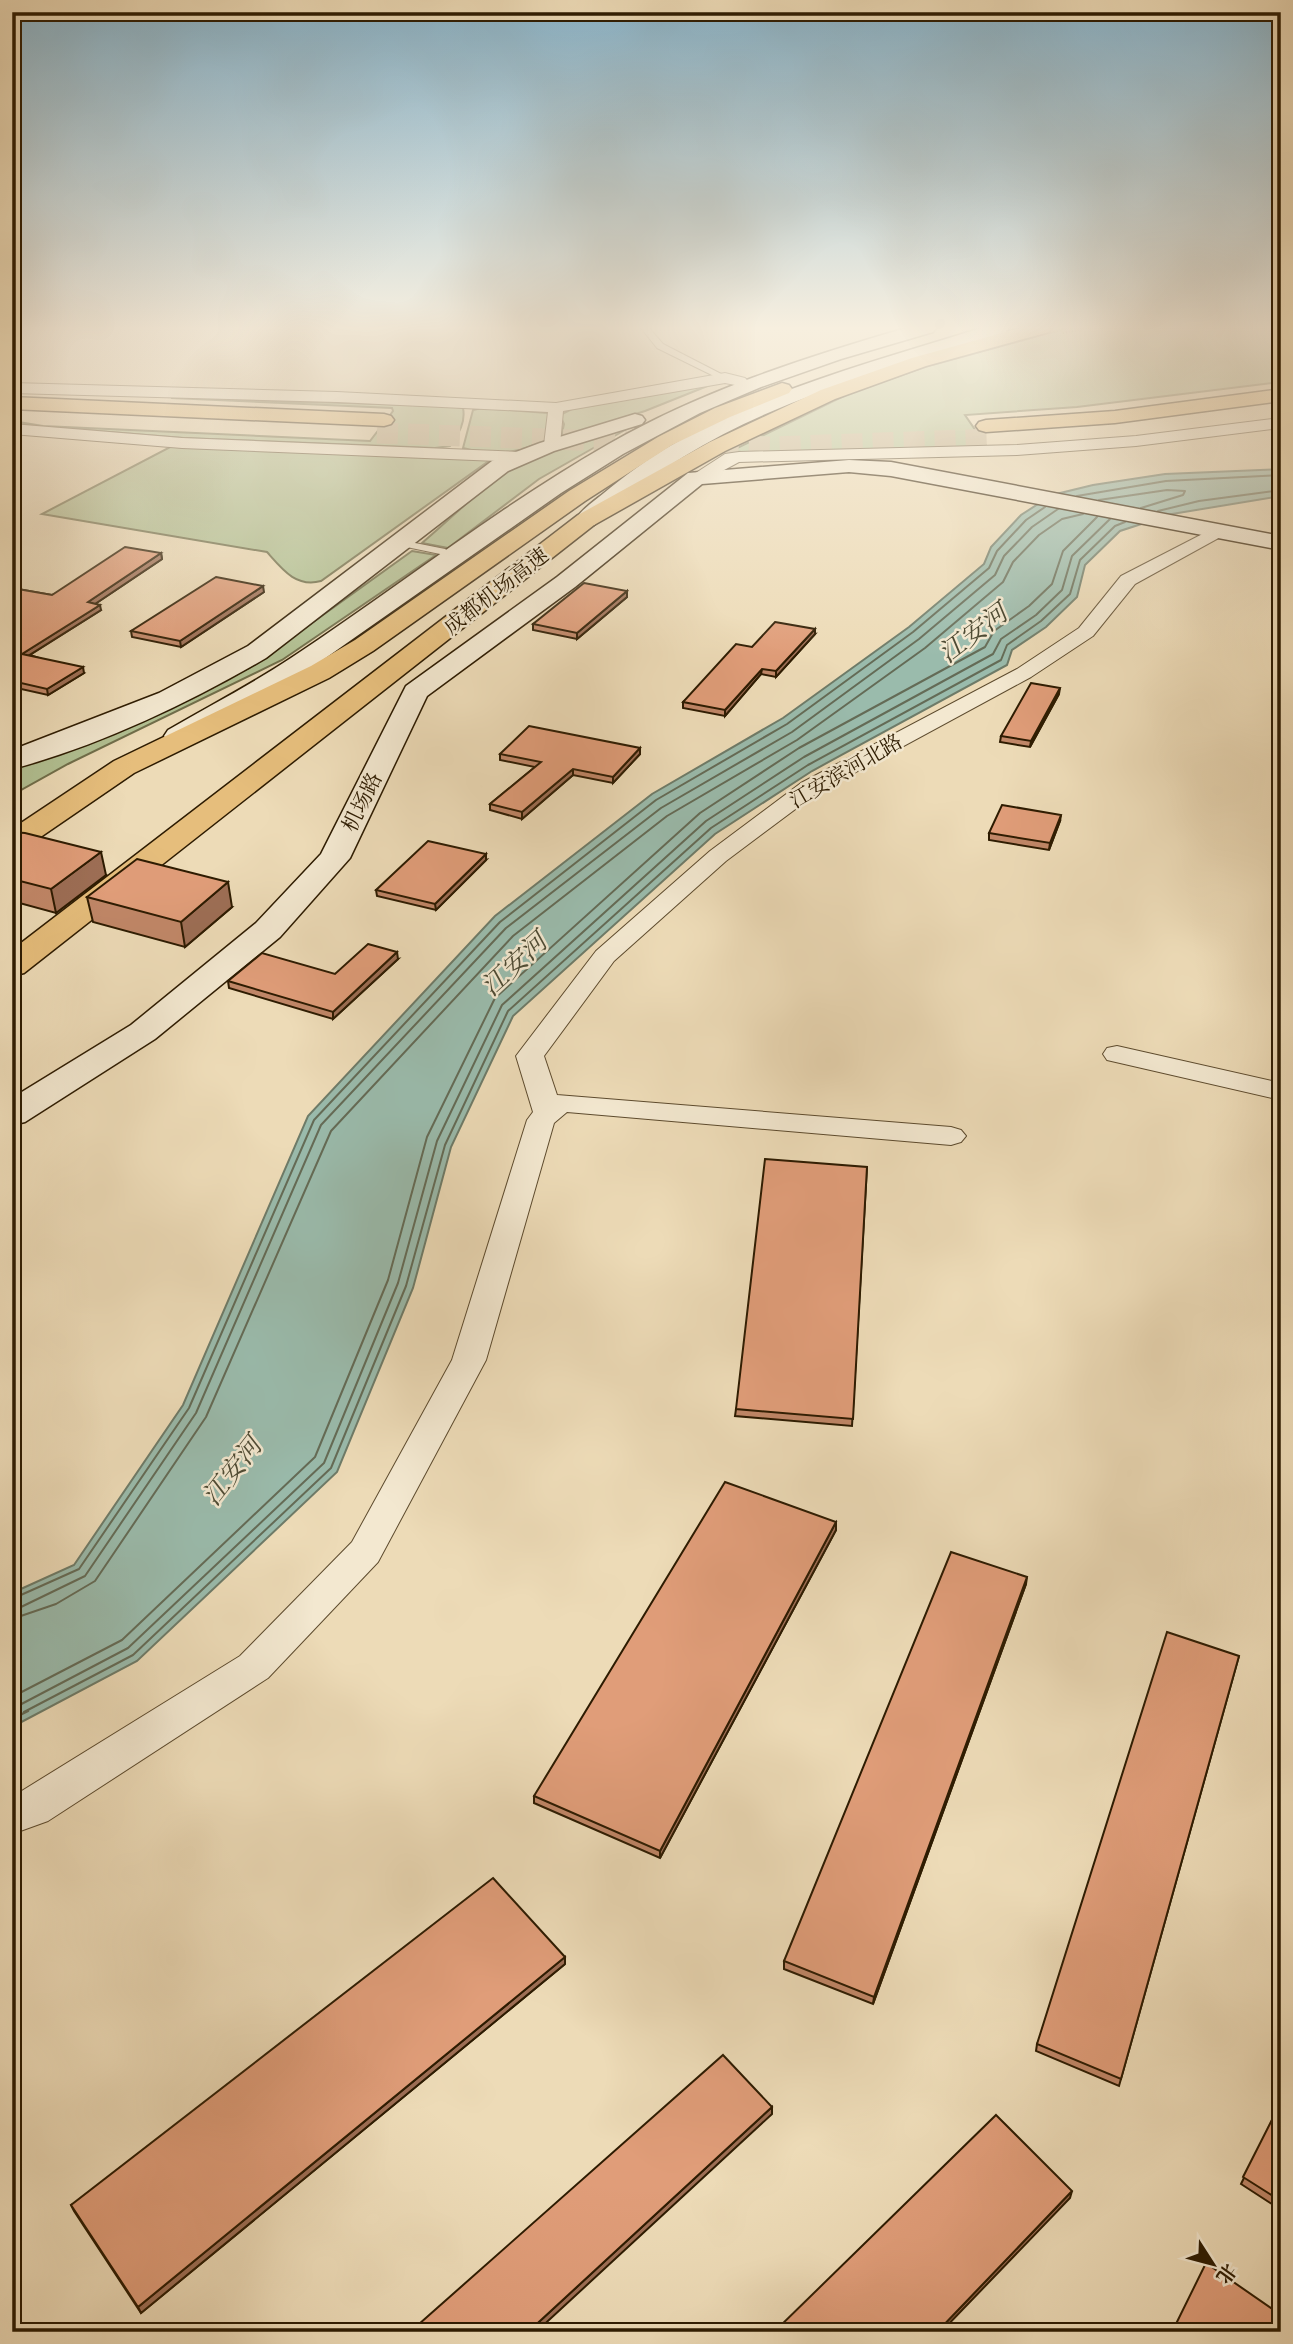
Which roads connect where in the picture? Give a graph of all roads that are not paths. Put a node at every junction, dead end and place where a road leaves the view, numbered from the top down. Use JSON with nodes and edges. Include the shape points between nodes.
{"nodes":[{"id":1,"x":114,"y":437,"type":"edge"},
{"id":2,"x":553,"y":437,"type":"edge"},
{"id":3,"x":576,"y":437,"type":"edge"},
{"id":4,"x":632,"y":437,"type":"edge"},
{"id":5,"x":638,"y":437,"type":"edge"},
{"id":6,"x":674,"y":437,"type":"edge"},
{"id":7,"x":708,"y":437,"type":"edge"},
{"id":8,"x":739,"y":437,"type":"edge"},
{"id":9,"x":1165,"y":437,"type":"edge"},
{"id":10,"x":552,"y":445,"type":"junction"},
{"id":11,"x":615,"y":449,"type":"junction"},
{"id":12,"x":522,"y":457,"type":"junction"},
{"id":13,"x":696,"y":478,"type":"junction"},
{"id":14,"x":586,"y":520,"type":"junction"},
{"id":15,"x":1218,"y":531,"type":"junction"},
{"id":16,"x":400,"y":543,"type":"junction"},
{"id":17,"x":1281,"y":543,"type":"edge"},
{"id":18,"x":445,"y":552,"type":"dead end"},
{"id":19,"x":12,"y":760,"type":"edge"},
{"id":20,"x":124,"y":767,"type":"junction"},
{"id":21,"x":12,"y":843,"type":"edge"},
{"id":22,"x":12,"y":966,"type":"edge"},
{"id":23,"x":1117,"y":1054,"type":"dead end"},
{"id":24,"x":1281,"y":1092,"type":"edge"},
{"id":25,"x":548,"y":1113,"type":"junction"},
{"id":26,"x":12,"y":1114,"type":"edge"},
{"id":27,"x":951,"y":1136,"type":"dead end"},
{"id":28,"x":12,"y":1816,"type":"edge"}],
"edges":[{"from":1,"to":12,"type":"street","via":[[182,443],[454,446]]},
{"from":2,"to":10,"type":"street"},
{"from":3,"to":10,"type":"main road"},
{"from":4,"to":11,"type":"main road"},
{"from":5,"to":11,"type":"main road"},
{"from":6,"to":20,"type":"main road","name":"成都机场高速","via":[[558,509],[351,654]]},
{"from":7,"to":14,"type":"main road","via":[[617,492]]},
{"from":8,"to":14,"type":"main road","name":"成都机场高速"},
{"from":9,"to":13,"type":"street","name":"机场路","via":[[1017,450],[740,457]]},
{"from":10,"to":12,"type":"main road"},
{"from":11,"to":20,"type":"main road","via":[[298,664]]},
{"from":12,"to":16,"type":"main road","via":[[500,466]]},
{"from":13,"to":15,"type":"main road","via":[[849,466],[891,469]]},
{"from":13,"to":26,"type":"main road","name":"机场路","via":[[416,692],[335,858],[268,930],[143,1032]]},
{"from":14,"to":22,"type":"main road","name":"成都机场高速"},
{"from":15,"to":17,"type":"main road"},
{"from":15,"to":25,"type":"street","name":"江安滨河北路","via":[[1128,580],[1086,632],[1024,673],[809,788],[718,856],[605,956],[530,1056]]},
{"from":16,"to":18,"type":"lane"},
{"from":16,"to":19,"type":"main road","via":[[224,673],[166,701]]},
{"from":20,"to":21,"type":"main road","name":"成都机场高速"},
{"from":23,"to":24,"type":"street"},
{"from":25,"to":27,"type":"street","via":[[560,1103]]},
{"from":25,"to":28,"type":"street","via":[[541,1120],[469,1360],[365,1552],[254,1667],[33,1808]]}]}
